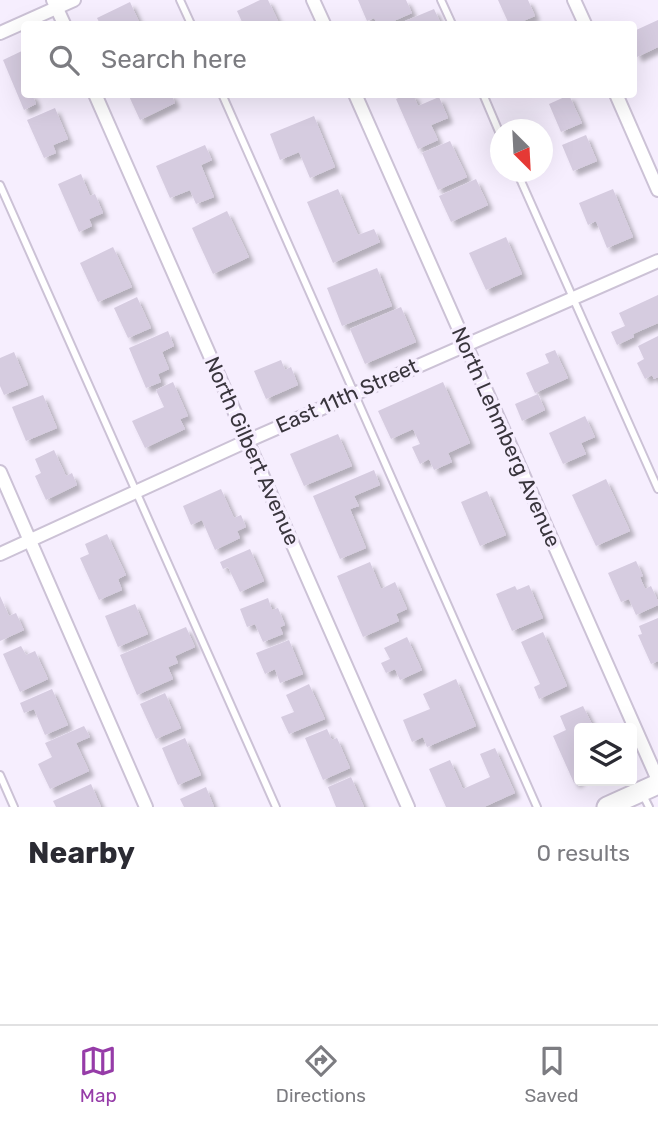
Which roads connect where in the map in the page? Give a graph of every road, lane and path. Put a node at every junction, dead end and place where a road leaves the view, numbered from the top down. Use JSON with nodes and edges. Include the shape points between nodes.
{"nodes":[{"id":1,"x":74,"y":0,"type":"edge"},
{"id":2,"x":180,"y":0,"type":"edge"},
{"id":3,"x":313,"y":0,"type":"edge"},
{"id":4,"x":441,"y":0,"type":"edge"},
{"id":5,"x":574,"y":0,"type":"edge"},
{"id":6,"x":55,"y":4,"type":"edge"},
{"id":7,"x":23,"y":21,"type":"edge"},
{"id":8,"x":63,"y":21,"type":"edge"},
{"id":9,"x":190,"y":21,"type":"edge"},
{"id":10,"x":323,"y":21,"type":"edge"},
{"id":11,"x":451,"y":21,"type":"edge"},
{"id":12,"x":584,"y":21,"type":"edge"},
{"id":13,"x":21,"y":22,"type":"edge"},
{"id":14,"x":0,"y":33,"type":"edge"},
{"id":15,"x":97,"y":98,"type":"edge"},
{"id":16,"x":224,"y":98,"type":"edge"},
{"id":17,"x":357,"y":98,"type":"edge"},
{"id":18,"x":485,"y":98,"type":"edge"},
{"id":19,"x":618,"y":98,"type":"edge"},
{"id":20,"x":494,"y":119,"type":"edge"},
{"id":21,"x":521,"y":182,"type":"edge"},
{"id":22,"x":0,"y":185,"type":"edge"},
{"id":23,"x":658,"y":190,"type":"edge"},
{"id":24,"x":658,"y":261,"type":"edge"},
{"id":25,"x":573,"y":298,"type":"junction"},
{"id":26,"x":466,"y":345,"type":"junction"},
{"id":27,"x":354,"y":393,"type":"junction"},
{"id":28,"x":247,"y":440,"type":"junction"},
{"id":29,"x":0,"y":472,"type":"edge"},
{"id":30,"x":658,"y":489,"type":"edge"},
{"id":31,"x":136,"y":491,"type":"junction"},
{"id":32,"x":30,"y":540,"type":"junction"},
{"id":33,"x":0,"y":554,"type":"edge"},
{"id":34,"x":0,"y":775,"type":"edge"},
{"id":35,"x":652,"y":791,"type":"edge"},
{"id":36,"x":14,"y":807,"type":"edge"},
{"id":37,"x":146,"y":807,"type":"edge"},
{"id":38,"x":276,"y":807,"type":"edge"},
{"id":39,"x":408,"y":807,"type":"edge"},
{"id":40,"x":537,"y":807,"type":"edge"},
{"id":41,"x":607,"y":807,"type":"edge"}],
"edges":[{"from":1,"to":6,"type":"street"},
{"from":2,"to":9,"type":"lane"},
{"from":3,"to":10,"type":"street"},
{"from":4,"to":11,"type":"lane"},
{"from":5,"to":12,"type":"street"},
{"from":6,"to":7,"type":"street"},
{"from":6,"to":8,"type":"street"},
{"from":13,"to":14,"type":"street"},
{"from":15,"to":28,"type":"street","name":"North Gilbert Avenue"},
{"from":16,"to":27,"type":"lane"},
{"from":17,"to":26,"type":"street","name":"North Lehmberg Avenue"},
{"from":18,"to":20,"type":"lane"},
{"from":19,"to":23,"type":"street"},
{"from":21,"to":25,"type":"lane"},
{"from":22,"to":31,"type":"lane"},
{"from":24,"to":25,"type":"street","name":"East 11th Street"},
{"from":25,"to":26,"type":"street","name":"East 11th Street"},
{"from":25,"to":30,"type":"lane"},
{"from":26,"to":27,"type":"street","name":"East 11th Street"},
{"from":26,"to":35,"type":"street","name":"North Lehmberg Avenue"},
{"from":27,"to":28,"type":"street","name":"East 11th Street"},
{"from":27,"to":40,"type":"lane"},
{"from":28,"to":31,"type":"street","name":"East 11th Street"},
{"from":28,"to":39,"type":"street","name":"North Gilbert Avenue"},
{"from":29,"to":32,"type":"street"},
{"from":31,"to":32,"type":"street","name":"East 11th Street"},
{"from":31,"to":38,"type":"lane"},
{"from":32,"to":33,"type":"street","name":"East 11th Street"},
{"from":32,"to":37,"type":"street"},
{"from":34,"to":36,"type":"lane"},
{"from":35,"to":41,"type":"street"}]}
